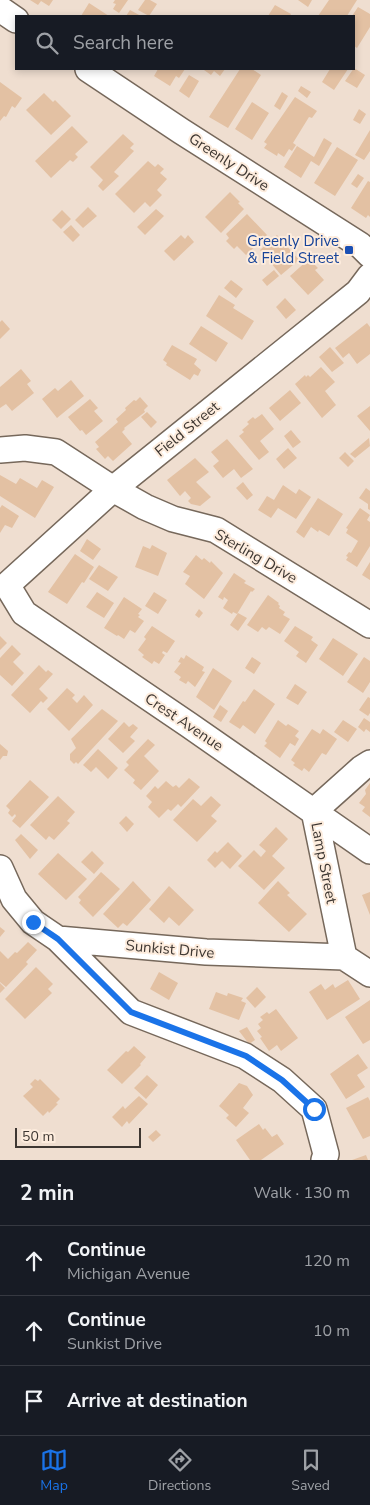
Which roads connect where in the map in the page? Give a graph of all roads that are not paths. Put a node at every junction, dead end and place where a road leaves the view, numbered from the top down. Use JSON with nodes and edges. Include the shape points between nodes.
{"nodes":[{"id":1,"x":0,"y":10,"type":"edge"},
{"id":2,"x":15,"y":19,"type":"edge"},
{"id":3,"x":90,"y":70,"type":"edge"},
{"id":4,"x":370,"y":255,"type":"edge"},
{"id":5,"x":370,"y":276,"type":"edge"},
{"id":6,"x":0,"y":450,"type":"edge"},
{"id":7,"x":113,"y":489,"type":"junction"},
{"id":8,"x":7,"y":585,"type":"joint"},
{"id":9,"x":370,"y":625,"type":"edge"},
{"id":10,"x":370,"y":763,"type":"edge"},
{"id":11,"x":314,"y":811,"type":"junction"},
{"id":12,"x":370,"y":851,"type":"edge"},
{"id":13,"x":0,"y":868,"type":"edge"},
{"id":14,"x":58,"y":939,"type":"junction"},
{"id":15,"x":344,"y":957,"type":"junction"},
{"id":16,"x":370,"y":974,"type":"edge"},
{"id":17,"x":324,"y":1160,"type":"edge"}],
"edges":[{"from":1,"to":2,"type":"street"},
{"from":3,"to":4,"type":"street","name":"Greenly Drive","via":[[360,245]]},
{"from":5,"to":7,"type":"street","name":"Field Street","via":[[358,292]]},
{"from":6,"to":7,"type":"street","name":"Sterling Drive","via":[[25,448],[56,452]]},
{"from":7,"to":8,"type":"street","name":"Field Street"},
{"from":7,"to":9,"type":"street","name":"Sterling Drive","via":[[173,519],[216,530]]},
{"from":8,"to":11,"type":"street","name":"Crest Avenue","via":[[24,613]]},
{"from":10,"to":11,"type":"street","name":"Lamp Street"},
{"from":11,"to":12,"type":"street","name":"Crest Avenue"},
{"from":11,"to":15,"type":"street","name":"Lamp Street"},
{"from":13,"to":14,"type":"street","name":"Sunkist Drive","via":[[14,898],[33,922]]},
{"from":14,"to":15,"type":"street","name":"Sunkist Drive","via":[[206,952]]},
{"from":14,"to":17,"type":"street","via":[[131,1012],[246,1056],[282,1080],[314,1109],[326,1154]]},
{"from":15,"to":16,"type":"street"}]}
